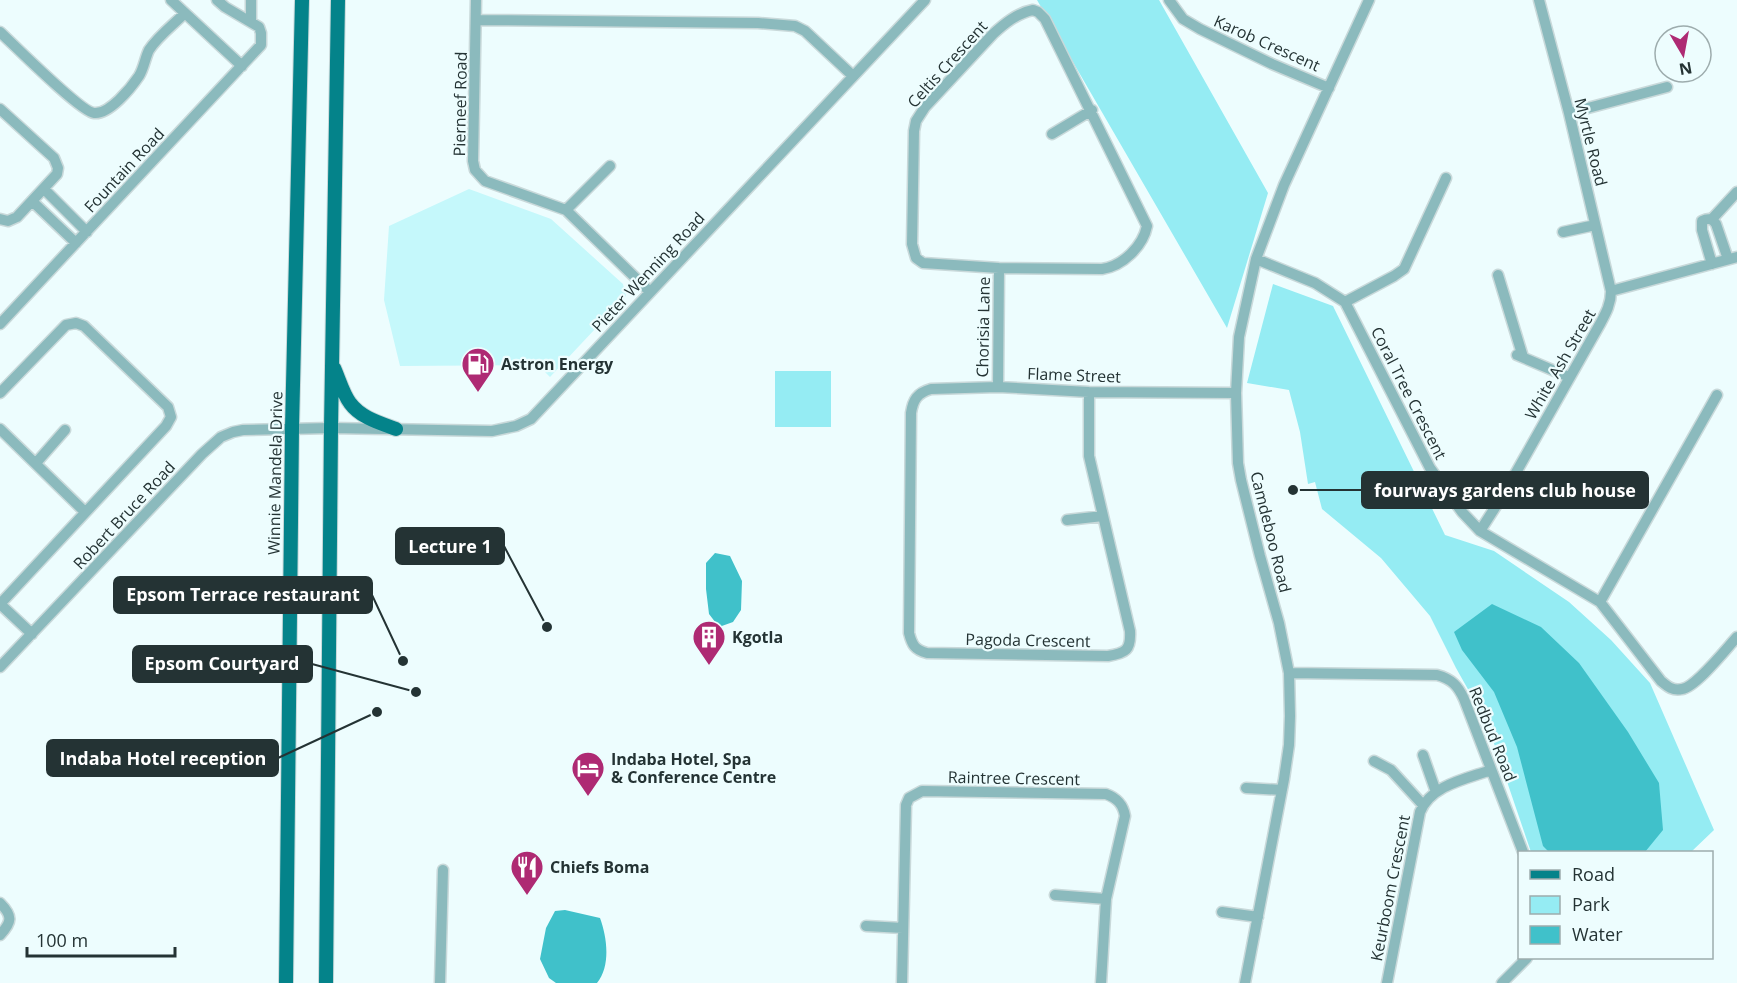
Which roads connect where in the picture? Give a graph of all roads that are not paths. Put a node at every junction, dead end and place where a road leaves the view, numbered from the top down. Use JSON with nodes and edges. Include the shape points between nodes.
{"nodes":[{"id":1,"x":171,"y":0,"type":"edge"},
{"id":2,"x":217,"y":0,"type":"edge"},
{"id":3,"x":251,"y":0,"type":"edge"},
{"id":4,"x":302,"y":0,"type":"edge"},
{"id":5,"x":338,"y":0,"type":"edge"},
{"id":6,"x":476,"y":0,"type":"edge"},
{"id":7,"x":925,"y":0,"type":"edge"},
{"id":8,"x":1169,"y":0,"type":"edge"},
{"id":9,"x":1369,"y":0,"type":"edge"},
{"id":10,"x":1539,"y":0,"type":"edge"},
{"id":11,"x":185,"y":13,"type":"junction"},
{"id":12,"x":476,"y":20,"type":"junction"},
{"id":13,"x":251,"y":21,"type":"junction"},
{"id":14,"x":0,"y":32,"type":"edge"},
{"id":15,"x":242,"y":66,"type":"junction"},
{"id":16,"x":853,"y":76,"type":"junction"},
{"id":17,"x":1667,"y":87,"type":"dead end"},
{"id":18,"x":1329,"y":88,"type":"junction"},
{"id":19,"x":0,"y":109,"type":"edge"},
{"id":20,"x":1092,"y":111,"type":"junction"},
{"id":21,"x":1569,"y":113,"type":"junction"},
{"id":22,"x":1052,"y":134,"type":"dead end"},
{"id":23,"x":610,"y":166,"type":"dead end"},
{"id":24,"x":1446,"y":178,"type":"dead end"},
{"id":25,"x":44,"y":189,"type":"junction"},
{"id":26,"x":1737,"y":192,"type":"edge"},
{"id":27,"x":33,"y":202,"type":"junction"},
{"id":28,"x":566,"y":210,"type":"junction"},
{"id":29,"x":0,"y":219,"type":"edge"},
{"id":30,"x":1712,"y":219,"type":"junction"},
{"id":31,"x":1595,"y":225,"type":"junction"},
{"id":32,"x":87,"y":232,"type":"junction"},
{"id":33,"x":1563,"y":232,"type":"dead end"},
{"id":34,"x":76,"y":243,"type":"junction"},
{"id":35,"x":1733,"y":258,"type":"edge"},
{"id":36,"x":1256,"y":259,"type":"junction"},
{"id":37,"x":1712,"y":264,"type":"junction"},
{"id":38,"x":999,"y":268,"type":"junction"},
{"id":39,"x":1498,"y":275,"type":"dead end"},
{"id":40,"x":1611,"y":291,"type":"junction"},
{"id":41,"x":650,"y":292,"type":"junction"},
{"id":42,"x":1345,"y":302,"type":"junction"},
{"id":43,"x":0,"y":324,"type":"edge"},
{"id":44,"x":332,"y":364,"type":"junction"},
{"id":45,"x":1569,"y":377,"type":"junction"},
{"id":46,"x":998,"y":387,"type":"junction"},
{"id":47,"x":1089,"y":392,"type":"junction"},
{"id":48,"x":0,"y":393,"type":"edge"},
{"id":49,"x":1236,"y":393,"type":"junction"},
{"id":50,"x":1717,"y":395,"type":"dead end"},
{"id":51,"x":913,"y":400,"type":"joint"},
{"id":52,"x":292,"y":428,"type":"junction"},
{"id":53,"x":331,"y":428,"type":"junction"},
{"id":54,"x":0,"y":429,"type":"edge"},
{"id":55,"x":396,"y":429,"type":"junction"},
{"id":56,"x":65,"y":430,"type":"dead end"},
{"id":57,"x":36,"y":463,"type":"junction"},
{"id":58,"x":84,"y":512,"type":"junction"},
{"id":59,"x":1103,"y":516,"type":"junction"},
{"id":60,"x":1067,"y":520,"type":"dead end"},
{"id":61,"x":1480,"y":531,"type":"junction"},
{"id":62,"x":1600,"y":602,"type":"junction"},
{"id":63,"x":0,"y":604,"type":"edge"},
{"id":64,"x":32,"y":634,"type":"junction"},
{"id":65,"x":1737,"y":637,"type":"edge"},
{"id":66,"x":0,"y":667,"type":"edge"},
{"id":67,"x":1289,"y":673,"type":"junction"},
{"id":68,"x":1423,"y":756,"type":"dead end"},
{"id":69,"x":1374,"y":761,"type":"dead end"},
{"id":70,"x":1491,"y":770,"type":"junction"},
{"id":71,"x":1246,"y":788,"type":"dead end"},
{"id":72,"x":1282,"y":790,"type":"junction"},
{"id":73,"x":1436,"y":792,"type":"junction"},
{"id":74,"x":1422,"y":806,"type":"junction"},
{"id":75,"x":1523,"y":851,"type":"edge"},
{"id":76,"x":443,"y":870,"type":"dead end"},
{"id":77,"x":1055,"y":895,"type":"dead end"},
{"id":78,"x":1106,"y":899,"type":"junction"},
{"id":79,"x":0,"y":903,"type":"edge"},
{"id":80,"x":1222,"y":912,"type":"dead end"},
{"id":81,"x":1258,"y":917,"type":"junction"},
{"id":82,"x":866,"y":926,"type":"dead end"},
{"id":83,"x":903,"y":928,"type":"junction"},
{"id":84,"x":0,"y":934,"type":"edge"},
{"id":85,"x":1525,"y":959,"type":"edge"},
{"id":86,"x":286,"y":983,"type":"edge"},
{"id":87,"x":326,"y":983,"type":"edge"},
{"id":88,"x":440,"y":983,"type":"edge"},
{"id":89,"x":902,"y":983,"type":"edge"},
{"id":90,"x":1101,"y":983,"type":"edge"},
{"id":91,"x":1245,"y":983,"type":"edge"},
{"id":92,"x":1387,"y":983,"type":"edge"},
{"id":93,"x":1502,"y":983,"type":"edge"}],
"edges":[{"from":1,"to":11,"type":"street"},
{"from":2,"to":13,"type":"street"},
{"from":3,"to":13,"type":"street"},
{"from":4,"to":52,"type":"main road","name":"Winnie Mandela Drive"},
{"from":5,"to":44,"type":"main road"},
{"from":6,"to":12,"type":"street","name":"Pierneef Road"},
{"from":7,"to":16,"type":"street","name":"Pieter Wenning Road"},
{"from":8,"to":18,"type":"street","name":"Karob Crescent","via":[[1183,19],[1200,29]]},
{"from":9,"to":18,"type":"street","name":"Camdeboo Road"},
{"from":10,"to":21,"type":"street","name":"Myrtle Road"},
{"from":11,"to":14,"type":"street","via":[[154,43],[140,75],[112,107],[100,113],[77,104]]},
{"from":11,"to":15,"type":"street"},
{"from":12,"to":16,"type":"street","via":[[795,26],[806,31]]},
{"from":12,"to":28,"type":"street","name":"Pierneef Road","via":[[475,170],[485,182]]},
{"from":13,"to":15,"type":"street","name":"Fountain Road","via":[[259,27],[261,45]]},
{"from":15,"to":32,"type":"street","name":"Fountain Road"},
{"from":16,"to":41,"type":"street","name":"Pieter Wenning Road"},
{"from":17,"to":21,"type":"street"},
{"from":18,"to":36,"type":"street","name":"Camdeboo Road","via":[[1284,185]]},
{"from":19,"to":25,"type":"street","via":[[54,158],[57,174]]},
{"from":20,"to":22,"type":"street"},
{"from":20,"to":38,"type":"street","name":"Celtis Crescent","via":[[1147,226],[1145,234],[1127,257],[1111,268]]},
{"from":20,"to":38,"type":"street","name":"Celtis Crescent","via":[[1046,19],[1033,10],[993,34],[919,114],[914,131],[912,244],[916,258],[923,262]]},
{"from":21,"to":31,"type":"street","name":"Myrtle Road"},
{"from":23,"to":28,"type":"street"},
{"from":24,"to":42,"type":"street","via":[[1404,269]]},
{"from":25,"to":27,"type":"street"},
{"from":25,"to":32,"type":"street"},
{"from":26,"to":30,"type":"street"},
{"from":27,"to":29,"type":"street","via":[[12,220]]},
{"from":27,"to":34,"type":"street"},
{"from":28,"to":41,"type":"street","name":"Pierneef Road"},
{"from":30,"to":35,"type":"street"},
{"from":30,"to":37,"type":"street","via":[[1702,221],[1701,226]]},
{"from":31,"to":33,"type":"street"},
{"from":31,"to":40,"type":"street","name":"Myrtle Road"},
{"from":32,"to":34,"type":"street","name":"Fountain Road"},
{"from":34,"to":43,"type":"street","name":"Fountain Road"},
{"from":35,"to":37,"type":"street"},
{"from":36,"to":42,"type":"street","via":[[1315,283]]},
{"from":36,"to":49,"type":"street","name":"Camdeboo Road","via":[[1239,337]]},
{"from":37,"to":40,"type":"street"},
{"from":38,"to":46,"type":"street","name":"Chorisia Lane"},
{"from":39,"to":45,"type":"street","via":[[1520,356]]},
{"from":40,"to":45,"type":"street","name":"White Ash Street","via":[[1608,309]]},
{"from":41,"to":55,"type":"street","name":"Pieter Wenning Road","via":[[525,422],[492,431]]},
{"from":42,"to":61,"type":"street","name":"Coral Tree Crescent","via":[[1430,468]]},
{"from":44,"to":53,"type":"main road"},
{"from":44,"to":55,"type":"main road","via":[[350,403],[372,420]]},
{"from":45,"to":61,"type":"street","name":"White Ash Street"},
{"from":46,"to":47,"type":"street","name":"Flame Street"},
{"from":46,"to":51,"type":"street","name":"Flame Street","via":[[931,389]]},
{"from":47,"to":49,"type":"street","name":"Flame Street"},
{"from":47,"to":59,"type":"street","name":"Pagoda Crescent","via":[[1089,456]]},
{"from":48,"to":58,"type":"street","via":[[66,325],[76,322],[168,407],[171,417],[166,426]]},
{"from":49,"to":67,"type":"street","name":"Camdeboo Road","via":[[1241,480]]},
{"from":50,"to":62,"type":"street"},
{"from":51,"to":59,"type":"street","name":"Pagoda Crescent","via":[[909,633],[916,650],[1108,656],[1127,650],[1130,631]]},
{"from":52,"to":53,"type":"street","name":"Robert Bruce Road"},
{"from":52,"to":64,"type":"street","name":"Robert Bruce Road","via":[[243,430],[221,437]]},
{"from":52,"to":86,"type":"main road","name":"Winnie Mandela Drive"},
{"from":53,"to":55,"type":"street","name":"Pieter Wenning Road"},
{"from":53,"to":87,"type":"main road"},
{"from":54,"to":57,"type":"street"},
{"from":56,"to":57,"type":"street"},
{"from":57,"to":58,"type":"street"},
{"from":58,"to":63,"type":"street"},
{"from":59,"to":60,"type":"street"},
{"from":61,"to":62,"type":"street","name":"Coral Tree Crescent"},
{"from":62,"to":65,"type":"street","name":"Coral Tree Crescent","via":[[1670,689],[1685,689],[1694,683]]},
{"from":63,"to":64,"type":"street"},
{"from":64,"to":66,"type":"street","name":"Robert Bruce Road"},
{"from":67,"to":70,"type":"street","name":"Redbud Road","via":[[1446,678],[1460,690]]},
{"from":67,"to":72,"type":"street","name":"Camdeboo Road","via":[[1289,745]]},
{"from":68,"to":73,"type":"street"},
{"from":69,"to":74,"type":"street","via":[[1394,772]]},
{"from":70,"to":73,"type":"street","name":"Keurboom Crescent"},
{"from":70,"to":75,"type":"street","name":"Redbud Road"},
{"from":71,"to":72,"type":"street"},
{"from":72,"to":81,"type":"street","name":"Camdeboo Road"},
{"from":73,"to":74,"type":"street","name":"Keurboom Crescent"},
{"from":74,"to":92,"type":"street","name":"Keurboom Crescent"},
{"from":76,"to":88,"type":"street"},
{"from":77,"to":78,"type":"street"},
{"from":78,"to":83,"type":"street","name":"Raintree Crescent","via":[[1125,816],[1114,796],[922,791],[909,798],[906,805]]},
{"from":78,"to":90,"type":"street","name":"Raintree Crescent"},
{"from":79,"to":84,"type":"street","via":[[9,917],[8,926]]},
{"from":80,"to":81,"type":"street"},
{"from":81,"to":91,"type":"street","name":"Camdeboo Road"},
{"from":82,"to":83,"type":"street"},
{"from":83,"to":89,"type":"street","name":"Raintree Crescent"},
{"from":85,"to":93,"type":"street"}]}
